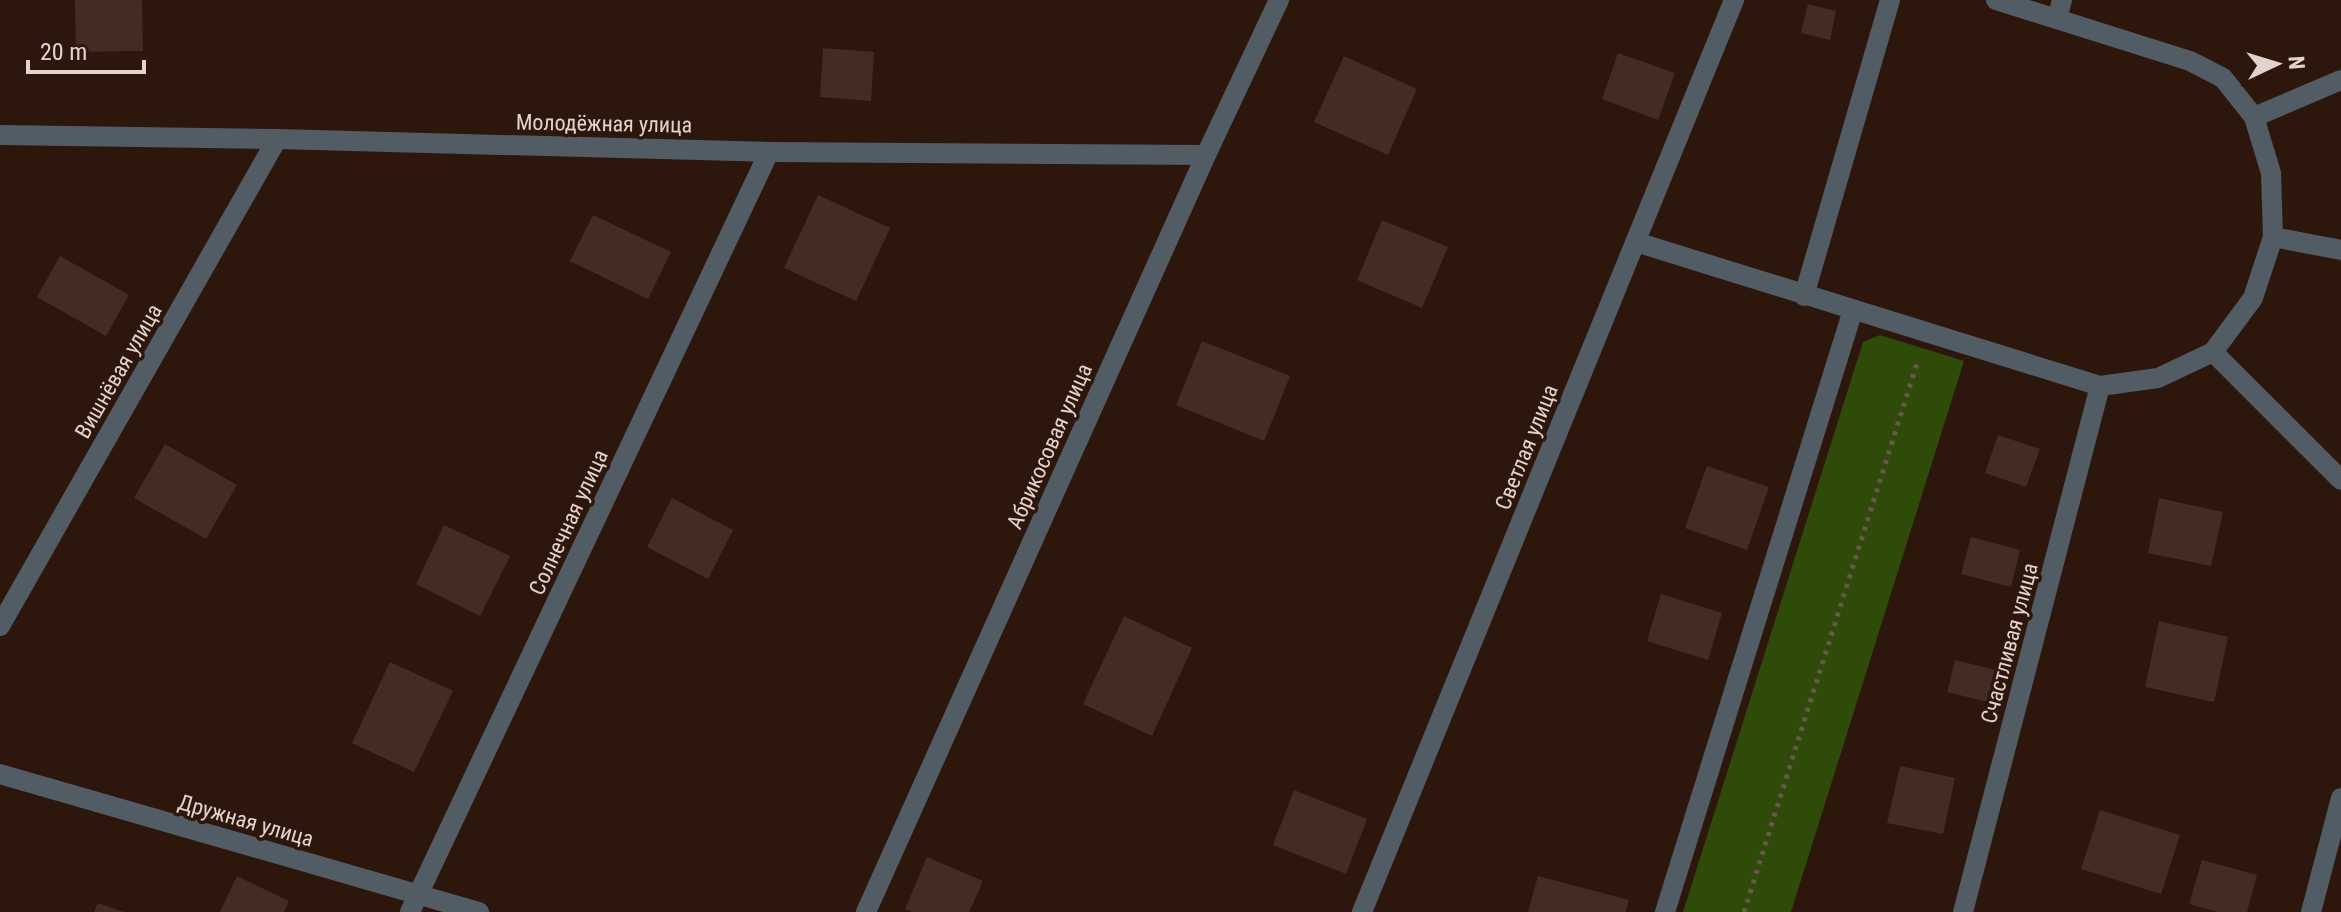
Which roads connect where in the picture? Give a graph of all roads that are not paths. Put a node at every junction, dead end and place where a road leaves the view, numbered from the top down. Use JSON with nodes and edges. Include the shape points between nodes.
{"nodes":[{"id":1,"x":1279,"y":0,"type":"edge"},
{"id":2,"x":1734,"y":0,"type":"edge"},
{"id":3,"x":1890,"y":0,"type":"edge"},
{"id":4,"x":1996,"y":0,"type":"edge"},
{"id":5,"x":2059,"y":9,"type":"edge"},
{"id":6,"x":2341,"y":80,"type":"edge"},
{"id":7,"x":2254,"y":117,"type":"junction"},
{"id":8,"x":0,"y":135,"type":"edge"},
{"id":9,"x":277,"y":139,"type":"junction"},
{"id":10,"x":769,"y":152,"type":"junction"},
{"id":11,"x":1206,"y":155,"type":"junction"},
{"id":12,"x":2273,"y":237,"type":"junction"},
{"id":13,"x":1636,"y":242,"type":"junction"},
{"id":14,"x":2341,"y":250,"type":"edge"},
{"id":15,"x":1804,"y":296,"type":"junction"},
{"id":16,"x":1853,"y":310,"type":"junction"},
{"id":17,"x":2213,"y":352,"type":"junction"},
{"id":18,"x":2100,"y":386,"type":"junction"},
{"id":19,"x":2341,"y":480,"type":"edge"},
{"id":20,"x":0,"y":626,"type":"edge"},
{"id":21,"x":0,"y":774,"type":"edge"},
{"id":22,"x":2341,"y":798,"type":"edge"},
{"id":23,"x":414,"y":904,"type":"edge"},
{"id":24,"x":479,"y":912,"type":"edge"},
{"id":25,"x":866,"y":912,"type":"edge"},
{"id":26,"x":1362,"y":912,"type":"edge"},
{"id":27,"x":1665,"y":912,"type":"edge"},
{"id":28,"x":1963,"y":912,"type":"edge"},
{"id":29,"x":2311,"y":912,"type":"edge"}],
"edges":[{"from":1,"to":11,"type":"street","name":"Абрикосовая улица"},
{"from":2,"to":13,"type":"street","name":"Светлая улица"},
{"from":3,"to":15,"type":"street"},
{"from":4,"to":5,"type":"street"},
{"from":5,"to":7,"type":"street","via":[[2223,78]]},
{"from":6,"to":7,"type":"street"},
{"from":7,"to":12,"type":"street","via":[[2271,173]]},
{"from":8,"to":9,"type":"street","name":"Молодёжная улица"},
{"from":9,"to":10,"type":"street","name":"Молодёжная улица"},
{"from":9,"to":20,"type":"street","name":"Вишнёвая улица"},
{"from":10,"to":11,"type":"street","name":"Молодёжная улица"},
{"from":10,"to":23,"type":"street","name":"Солнечная улица"},
{"from":11,"to":25,"type":"street","name":"Абрикосовая улица"},
{"from":12,"to":14,"type":"street"},
{"from":12,"to":17,"type":"street","via":[[2253,298]]},
{"from":13,"to":15,"type":"street"},
{"from":13,"to":26,"type":"street","name":"Светлая улица"},
{"from":15,"to":16,"type":"street"},
{"from":16,"to":18,"type":"street"},
{"from":16,"to":27,"type":"street"},
{"from":17,"to":18,"type":"street","via":[[2158,378]]},
{"from":17,"to":19,"type":"street"},
{"from":18,"to":28,"type":"street","name":"Счастливая улица"},
{"from":21,"to":23,"type":"street","name":"Дружная улица"},
{"from":22,"to":29,"type":"street"},
{"from":23,"to":24,"type":"street","name":"Дружная улица"}]}
